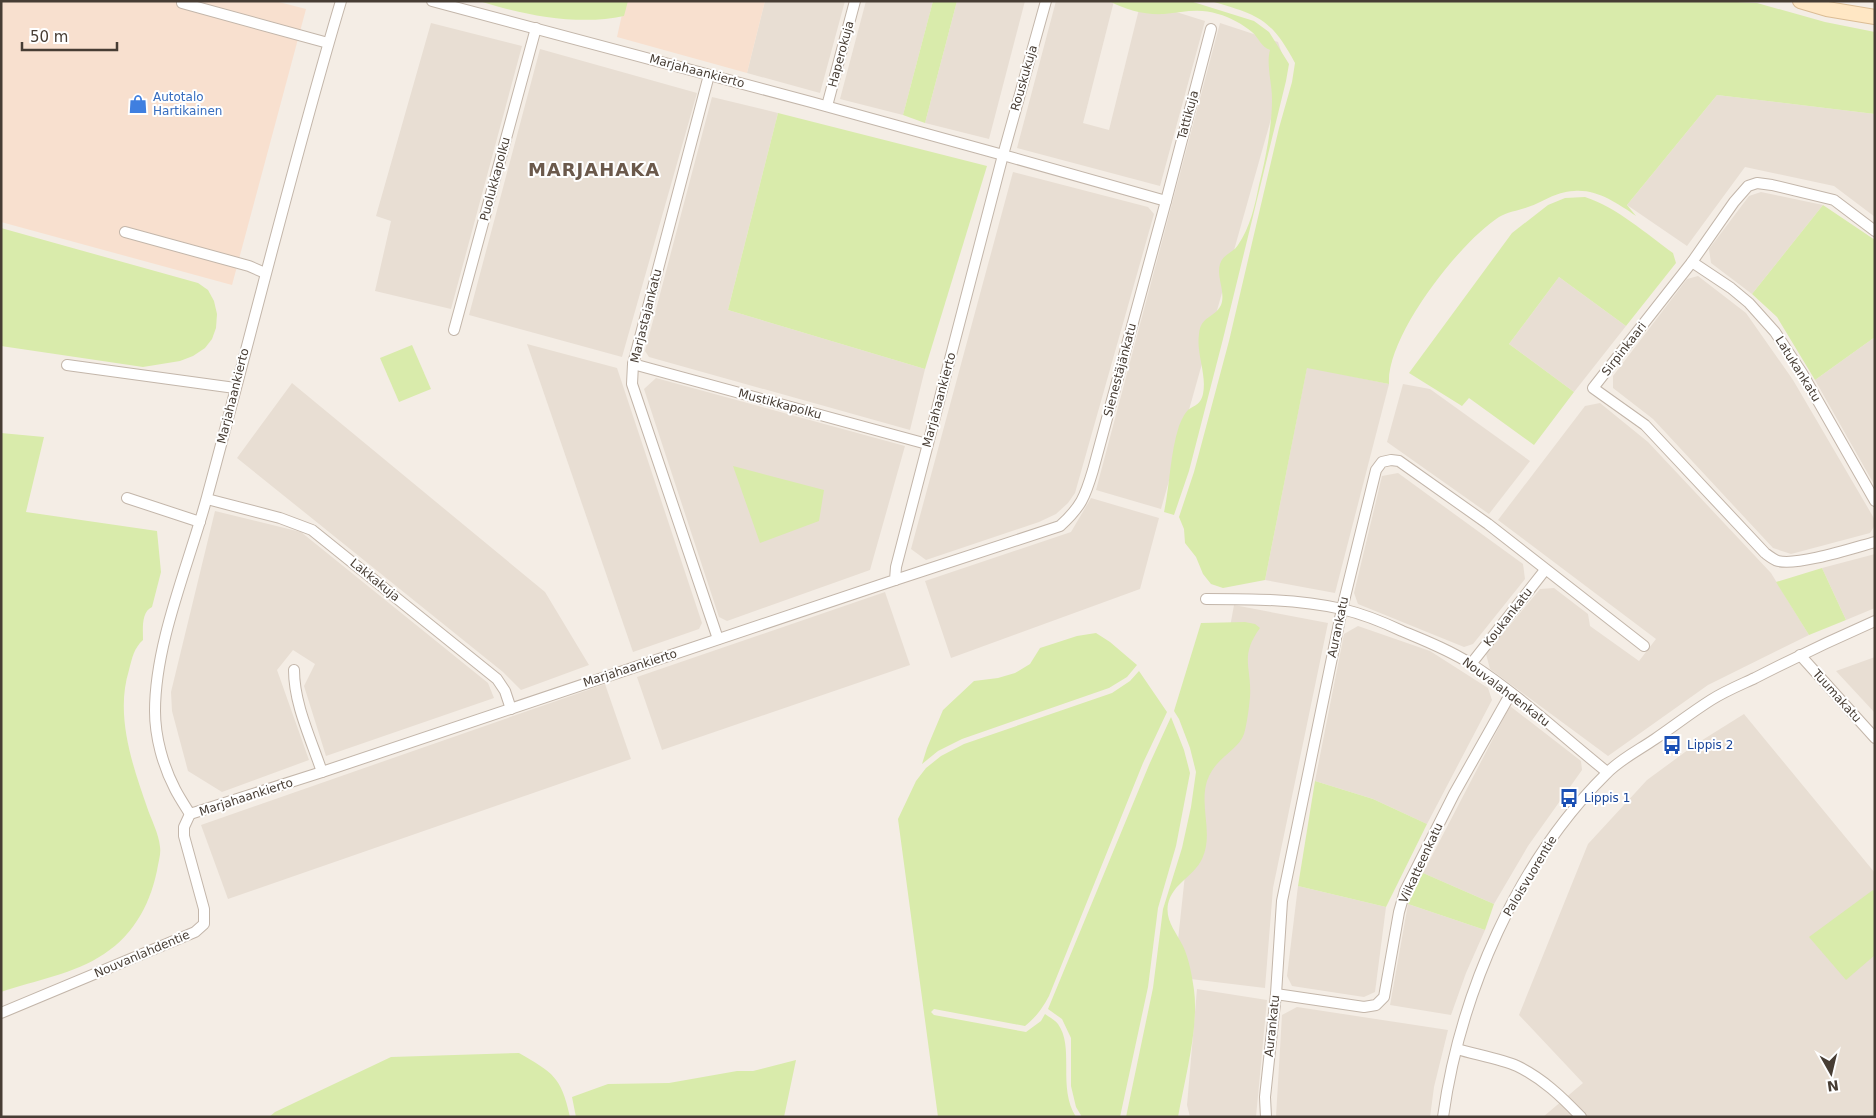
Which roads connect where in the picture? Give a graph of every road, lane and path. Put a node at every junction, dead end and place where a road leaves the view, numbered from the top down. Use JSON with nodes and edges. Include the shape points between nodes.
{"nodes":[{"id":1,"x":341,"y":1,"type":"edge"},
{"id":2,"x":432,"y":1,"type":"edge"},
{"id":3,"x":855,"y":1,"type":"edge"},
{"id":4,"x":1046,"y":1,"type":"edge"},
{"id":5,"x":1800,"y":1,"type":"edge"},
{"id":6,"x":182,"y":3,"type":"dead end"},
{"id":7,"x":1875,"y":17,"type":"edge"},
{"id":8,"x":536,"y":28,"type":"junction"},
{"id":9,"x":1211,"y":29,"type":"dead end"},
{"id":10,"x":328,"y":43,"type":"junction"},
{"id":11,"x":709,"y":75,"type":"junction"},
{"id":12,"x":827,"y":106,"type":"junction"},
{"id":13,"x":1003,"y":155,"type":"junction"},
{"id":14,"x":1166,"y":201,"type":"junction"},
{"id":15,"x":1875,"y":231,"type":"edge"},
{"id":16,"x":125,"y":232,"type":"dead end"},
{"id":17,"x":1692,"y":262,"type":"junction"},
{"id":18,"x":265,"y":273,"type":"junction"},
{"id":19,"x":454,"y":330,"type":"dead end"},
{"id":20,"x":633,"y":364,"type":"junction"},
{"id":21,"x":67,"y":365,"type":"dead end"},
{"id":22,"x":235,"y":388,"type":"junction"},
{"id":23,"x":927,"y":444,"type":"junction"},
{"id":24,"x":127,"y":498,"type":"dead end"},
{"id":25,"x":207,"y":499,"type":"junction"},
{"id":26,"x":1875,"y":501,"type":"edge"},
{"id":27,"x":200,"y":522,"type":"junction"},
{"id":28,"x":1875,"y":542,"type":"edge"},
{"id":29,"x":1545,"y":570,"type":"junction"},
{"id":30,"x":895,"y":580,"type":"junction"},
{"id":31,"x":1206,"y":599,"type":"dead end"},
{"id":32,"x":1342,"y":609,"type":"junction"},
{"id":33,"x":1875,"y":621,"type":"edge"},
{"id":34,"x":718,"y":639,"type":"junction"},
{"id":35,"x":1644,"y":646,"type":"dead end"},
{"id":36,"x":1800,"y":655,"type":"junction"},
{"id":37,"x":1471,"y":664,"type":"junction"},
{"id":38,"x":294,"y":670,"type":"dead end"},
{"id":39,"x":1511,"y":693,"type":"junction"},
{"id":40,"x":510,"y":708,"type":"junction"},
{"id":41,"x":1875,"y":738,"type":"edge"},
{"id":42,"x":322,"y":772,"type":"junction"},
{"id":43,"x":1607,"y":772,"type":"junction"},
{"id":44,"x":190,"y":814,"type":"junction"},
{"id":45,"x":1276,"y":994,"type":"junction"},
{"id":46,"x":1,"y":1013,"type":"edge"},
{"id":47,"x":1456,"y":1050,"type":"junction"},
{"id":48,"x":1266,"y":1117,"type":"edge"},
{"id":49,"x":1443,"y":1117,"type":"edge"},
{"id":50,"x":1581,"y":1117,"type":"edge"}],
"edges":[{"from":1,"to":10,"type":"street","name":"Marjahaankierto"},
{"from":2,"to":8,"type":"street","name":"Marjahaankierto"},
{"from":3,"to":12,"type":"street","name":"Haperokuja"},
{"from":4,"to":13,"type":"street","name":"Rouskukuja"},
{"from":5,"to":7,"type":"main road"},
{"from":6,"to":10,"type":"street"},
{"from":8,"to":11,"type":"street","name":"Marjahaankierto"},
{"from":8,"to":19,"type":"street","name":"Puolukkapolku"},
{"from":9,"to":14,"type":"street","name":"Tattikuja"},
{"from":10,"to":18,"type":"street","name":"Marjahaankierto"},
{"from":11,"to":12,"type":"street","name":"Marjahaankierto"},
{"from":11,"to":20,"type":"street","name":"Marjastajankatu"},
{"from":12,"to":13,"type":"street","name":"Marjahaankierto"},
{"from":13,"to":14,"type":"street"},
{"from":13,"to":23,"type":"street","name":"Marjahaankierto"},
{"from":14,"to":30,"type":"street","name":"Sienestäjänkatu","via":[[1093,470],[1076,512],[1060,526]]},
{"from":15,"to":17,"type":"street","name":"Sirpinkaari","via":[[1834,200],[1757,183],[1748,186],[1734,202]]},
{"from":16,"to":18,"type":"street"},
{"from":17,"to":26,"type":"street","name":"Latukankatu","via":[[1749,303],[1775,332]]},
{"from":17,"to":28,"type":"street","name":"Sirpinkaari","via":[[1593,388],[1645,425],[1765,553],[1777,561],[1792,562]]},
{"from":18,"to":22,"type":"street","name":"Marjahaankierto"},
{"from":20,"to":23,"type":"street","name":"Mustikkapolku"},
{"from":20,"to":34,"type":"street","name":"Marjastajankatu","via":[[632,384]]},
{"from":21,"to":22,"type":"street"},
{"from":22,"to":25,"type":"street","name":"Marjahaankierto"},
{"from":23,"to":30,"type":"street","name":"Marjahaankierto"},
{"from":24,"to":27,"type":"street"},
{"from":25,"to":27,"type":"street","name":"Marjahaankierto"},
{"from":25,"to":40,"type":"street","name":"Lakkakuja","via":[[312,530],[496,679],[505,691]]},
{"from":27,"to":44,"type":"street","name":"Marjahaankierto","via":[[163,650],[155,697],[162,755],[176,791]]},
{"from":29,"to":32,"type":"street","name":"Aurankatu","via":[[1488,524],[1398,461],[1390,460],[1382,462],[1376,470]]},
{"from":29,"to":35,"type":"street","name":"Aurankatu"},
{"from":29,"to":37,"type":"street","name":"Koukankatu"},
{"from":30,"to":34,"type":"street","name":"Marjahaankierto"},
{"from":31,"to":32,"type":"street","name":"Nouvalahdenkatu","via":[[1249,599]]},
{"from":32,"to":37,"type":"street","name":"Nouvalahdenkatu","via":[[1386,623],[1444,648]]},
{"from":32,"to":45,"type":"street","name":"Aurankatu","via":[[1282,901]]},
{"from":33,"to":36,"type":"street","name":"Paloisvuorentie"},
{"from":34,"to":40,"type":"street","name":"Marjahaankierto"},
{"from":36,"to":41,"type":"street","name":"Tuumakatu"},
{"from":36,"to":43,"type":"street","name":"Paloisvuorentie","via":[[1712,699]]},
{"from":37,"to":39,"type":"street","name":"Nouvalahdenkatu"},
{"from":38,"to":42,"type":"street","via":[[298,702]]},
{"from":39,"to":43,"type":"street","name":"Nouvalahdenkatu"},
{"from":39,"to":45,"type":"street","name":"Viikatteenkatu","via":[[1454,794],[1405,891],[1398,912],[1384,997],[1376,1005],[1364,1008]]},
{"from":40,"to":42,"type":"street","name":"Marjahaankierto"},
{"from":42,"to":44,"type":"street","name":"Marjahaankierto"},
{"from":43,"to":47,"type":"street","name":"Paloisvuorentie","via":[[1561,826],[1517,895],[1481,970]]},
{"from":44,"to":46,"type":"street","name":"Nouvanlahdentie","via":[[184,836],[204,908],[204,924],[194,932]]},
{"from":45,"to":48,"type":"street","name":"Aurankatu","via":[[1265,1097]]},
{"from":47,"to":49,"type":"street","name":"Paloisvuorentie","via":[[1447,1083]]},
{"from":47,"to":50,"type":"street","via":[[1515,1065],[1558,1094]]}]}
